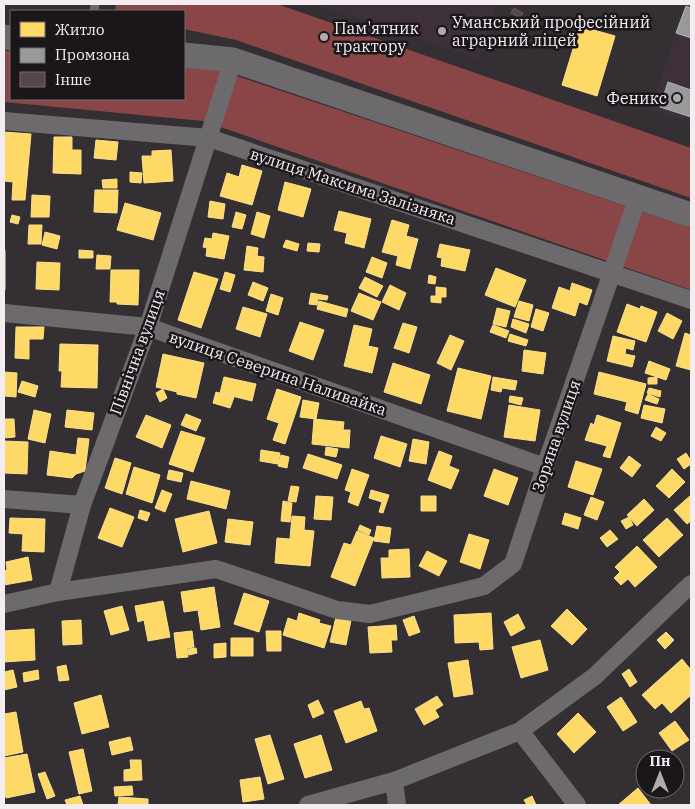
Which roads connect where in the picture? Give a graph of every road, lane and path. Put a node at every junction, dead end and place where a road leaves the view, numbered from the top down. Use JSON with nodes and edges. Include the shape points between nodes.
{"nodes":[{"id":1,"x":185,"y":55,"type":"edge"},
{"id":2,"x":234,"y":60,"type":"junction"},
{"id":3,"x":4,"y":121,"type":"edge"},
{"id":4,"x":209,"y":138,"type":"junction"},
{"id":5,"x":638,"y":197,"type":"junction"},
{"id":6,"x":691,"y":215,"type":"edge"},
{"id":7,"x":611,"y":273,"type":"junction"},
{"id":8,"x":691,"y":300,"type":"edge"},
{"id":9,"x":4,"y":313,"type":"edge"},
{"id":10,"x":148,"y":327,"type":"junction"},
{"id":11,"x":545,"y":467,"type":"junction"},
{"id":12,"x":4,"y":498,"type":"edge"},
{"id":13,"x":82,"y":505,"type":"junction"},
{"id":14,"x":691,"y":584,"type":"edge"},
{"id":15,"x":58,"y":592,"type":"junction"},
{"id":16,"x":4,"y":604,"type":"edge"},
{"id":17,"x":520,"y":731,"type":"junction"},
{"id":18,"x":394,"y":781,"type":"junction"},
{"id":19,"x":308,"y":805,"type":"edge"},
{"id":20,"x":397,"y":805,"type":"edge"},
{"id":21,"x":577,"y":805,"type":"edge"}],
"edges":[{"from":1,"to":2,"type":"main road"},
{"from":2,"to":4,"type":"street","name":"Північна вулиця"},
{"from":2,"to":5,"type":"main road"},
{"from":3,"to":4,"type":"street","name":"вулиця Максима Залізняка"},
{"from":4,"to":7,"type":"street","name":"вулиця Максима Залізняка"},
{"from":4,"to":10,"type":"street","name":"Північна вулиця"},
{"from":5,"to":6,"type":"main road"},
{"from":5,"to":7,"type":"street","name":"Зоряна вулиця"},
{"from":7,"to":8,"type":"street","name":"вулиця Максима Залізняка"},
{"from":7,"to":11,"type":"street","name":"Зоряна вулиця"},
{"from":9,"to":10,"type":"street","name":"вулиця Северина Наливайка"},
{"from":10,"to":11,"type":"street","name":"вулиця Северина Наливайка"},
{"from":10,"to":13,"type":"street","name":"Північна вулиця"},
{"from":11,"to":15,"type":"street","name":"Зоряна вулиця","via":[[513,564],[484,586],[370,614],[337,610],[216,569]]},
{"from":12,"to":13,"type":"street"},
{"from":13,"to":15,"type":"street","name":"Північна вулиця"},
{"from":14,"to":17,"type":"street","via":[[595,676]]},
{"from":15,"to":16,"type":"street"},
{"from":17,"to":18,"type":"street"},
{"from":17,"to":21,"type":"street"},
{"from":18,"to":19,"type":"street"},
{"from":18,"to":20,"type":"street"}]}
